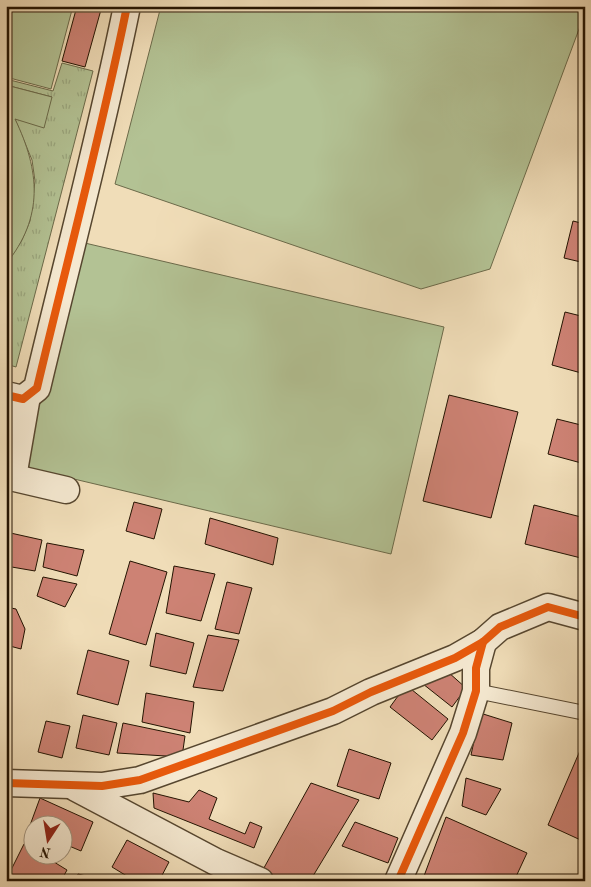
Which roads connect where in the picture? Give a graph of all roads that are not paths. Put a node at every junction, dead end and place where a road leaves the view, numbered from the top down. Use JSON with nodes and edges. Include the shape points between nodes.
{"nodes":[{"id":1,"x":127,"y":6,"type":"edge"},
{"id":2,"x":17,"y":396,"type":"edge"},
{"id":3,"x":10,"y":476,"type":"edge"},
{"id":4,"x":66,"y":490,"type":"dead end"},
{"id":5,"x":585,"y":616,"type":"edge"},
{"id":6,"x":483,"y":642,"type":"junction"},
{"id":7,"x":476,"y":691,"type":"junction"},
{"id":8,"x":585,"y":713,"type":"edge"},
{"id":9,"x":6,"y":783,"type":"edge"},
{"id":10,"x":69,"y":785,"type":"junction"},
{"id":11,"x":260,"y":881,"type":"edge"},
{"id":12,"x":398,"y":881,"type":"edge"}],
"edges":[{"from":1,"to":2,"type":"street","via":[[105,115],[37,388]]},
{"from":2,"to":3,"type":"street"},
{"from":3,"to":4,"type":"street"},
{"from":5,"to":6,"type":"street","via":[[548,607],[500,627]]},
{"from":6,"to":7,"type":"street","via":[[476,668]]},
{"from":6,"to":10,"type":"street","via":[[455,658],[333,710],[140,780],[102,786]]},
{"from":7,"to":8,"type":"lane"},
{"from":7,"to":12,"type":"street","via":[[463,733]]},
{"from":9,"to":10,"type":"street"},
{"from":10,"to":11,"type":"street","via":[[216,862]]}]}
